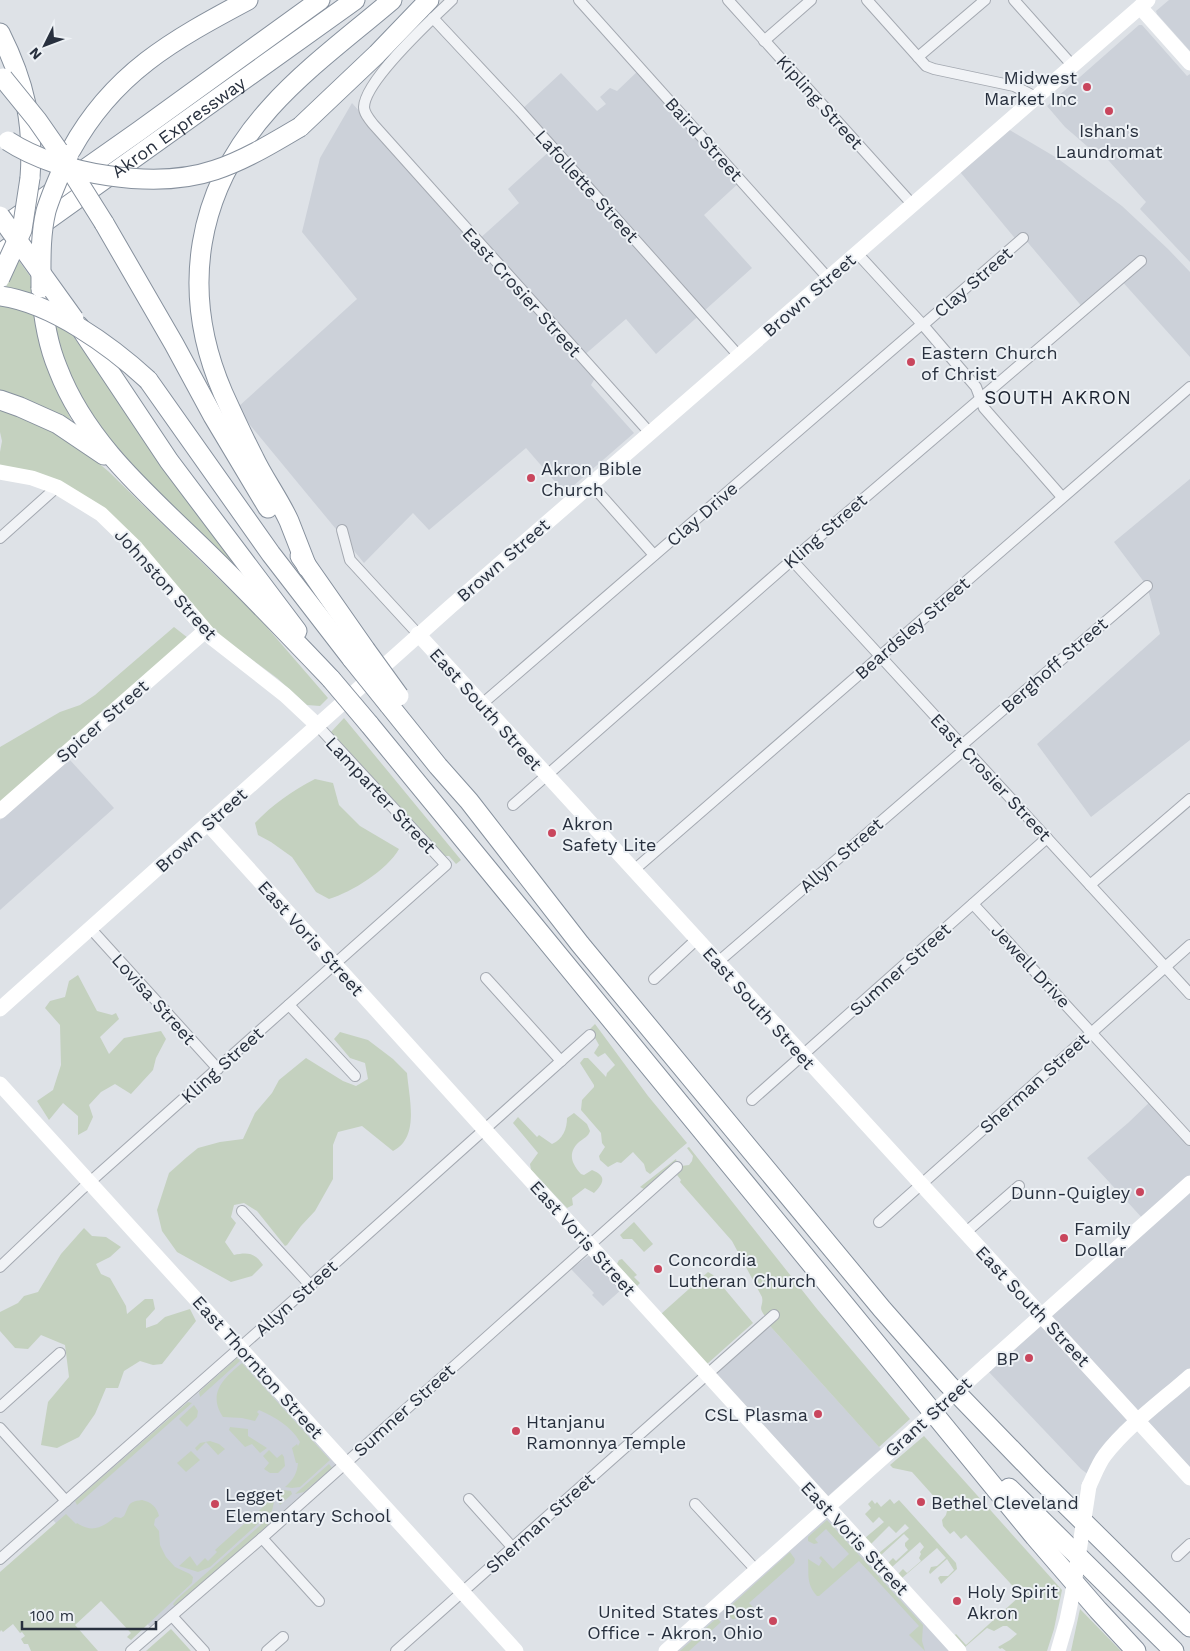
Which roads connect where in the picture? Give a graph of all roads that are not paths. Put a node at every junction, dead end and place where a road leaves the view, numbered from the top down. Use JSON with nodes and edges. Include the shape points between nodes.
{"nodes":[{"id":1,"x":248,"y":0,"type":"edge"},
{"id":2,"x":320,"y":0,"type":"edge"},
{"id":3,"x":356,"y":0,"type":"edge"},
{"id":4,"x":392,"y":0,"type":"edge"},
{"id":5,"x":428,"y":0,"type":"edge"},
{"id":6,"x":452,"y":0,"type":"edge"},
{"id":7,"x":579,"y":0,"type":"edge"},
{"id":8,"x":728,"y":0,"type":"edge"},
{"id":9,"x":811,"y":0,"type":"edge"},
{"id":10,"x":867,"y":0,"type":"edge"},
{"id":11,"x":985,"y":0,"type":"edge"},
{"id":12,"x":1014,"y":0,"type":"edge"},
{"id":13,"x":1144,"y":4,"type":"edge"},
{"id":14,"x":434,"y":18,"type":"junction"},
{"id":15,"x":0,"y":33,"type":"edge"},
{"id":16,"x":764,"y":41,"type":"junction"},
{"id":17,"x":918,"y":58,"type":"junction"},
{"id":18,"x":1190,"y":63,"type":"edge"},
{"id":19,"x":1072,"y":65,"type":"junction"},
{"id":20,"x":1,"y":76,"type":"edge"},
{"id":21,"x":1036,"y":97,"type":"junction"},
{"id":22,"x":4,"y":138,"type":"edge"},
{"id":23,"x":912,"y":204,"type":"junction"},
{"id":24,"x":0,"y":216,"type":"edge"},
{"id":25,"x":0,"y":229,"type":"edge"},
{"id":26,"x":1023,"y":238,"type":"dead end"},
{"id":27,"x":857,"y":253,"type":"junction"},
{"id":28,"x":0,"y":254,"type":"edge"},
{"id":29,"x":1140,"y":260,"type":"dead end"},
{"id":30,"x":0,"y":278,"type":"edge"},
{"id":31,"x":828,"y":278,"type":"junction"},
{"id":32,"x":0,"y":296,"type":"edge"},
{"id":33,"x":922,"y":325,"type":"junction"},
{"id":34,"x":739,"y":356,"type":"junction"},
{"id":35,"x":1190,"y":387,"type":"edge"},
{"id":36,"x":980,"y":398,"type":"junction"},
{"id":37,"x":0,"y":400,"type":"edge"},
{"id":38,"x":650,"y":433,"type":"junction"},
{"id":39,"x":119,"y":466,"type":"junction"},
{"id":40,"x":0,"y":472,"type":"edge"},
{"id":41,"x":590,"y":484,"type":"junction"},
{"id":42,"x":56,"y":487,"type":"junction"},
{"id":43,"x":1062,"y":497,"type":"junction"},
{"id":44,"x":342,"y":530,"type":"dead end"},
{"id":45,"x":0,"y":538,"type":"edge"},
{"id":46,"x":654,"y":555,"type":"junction"},
{"id":47,"x":792,"y":560,"type":"junction"},
{"id":48,"x":307,"y":567,"type":"junction"},
{"id":49,"x":1147,"y":586,"type":"dead end"},
{"id":50,"x":205,"y":630,"type":"junction"},
{"id":51,"x":418,"y":634,"type":"junction"},
{"id":52,"x":359,"y":654,"type":"junction"},
{"id":53,"x":881,"y":656,"type":"junction"},
{"id":54,"x":331,"y":679,"type":"junction"},
{"id":55,"x":482,"y":704,"type":"junction"},
{"id":56,"x":317,"y":725,"type":"junction"},
{"id":57,"x":963,"y":747,"type":"junction"},
{"id":58,"x":546,"y":775,"type":"junction"},
{"id":59,"x":1190,"y":799,"type":"edge"},
{"id":60,"x":513,"y":805,"type":"dead end"},
{"id":61,"x":0,"y":811,"type":"edge"},
{"id":62,"x":208,"y":824,"type":"junction"},
{"id":63,"x":1048,"y":838,"type":"junction"},
{"id":64,"x":446,"y":865,"type":"joint"},
{"id":65,"x":634,"y":870,"type":"junction"},
{"id":66,"x":1090,"y":885,"type":"junction"},
{"id":67,"x":973,"y":904,"type":"junction"},
{"id":68,"x":91,"y":929,"type":"junction"},
{"id":69,"x":697,"y":939,"type":"junction"},
{"id":70,"x":1190,"y":945,"type":"edge"},
{"id":71,"x":718,"y":962,"type":"junction"},
{"id":72,"x":334,"y":964,"type":"junction"},
{"id":73,"x":1165,"y":967,"type":"junction"},
{"id":74,"x":486,"y":978,"type":"dead end"},
{"id":75,"x":654,"y":979,"type":"dead end"},
{"id":76,"x":1190,"y":994,"type":"edge"},
{"id":77,"x":289,"y":1005,"type":"junction"},
{"id":78,"x":0,"y":1009,"type":"edge"},
{"id":79,"x":1091,"y":1032,"type":"junction"},
{"id":80,"x":590,"y":1035,"type":"dead end"},
{"id":81,"x":802,"y":1055,"type":"junction"},
{"id":82,"x":561,"y":1061,"type":"junction"},
{"id":83,"x":218,"y":1069,"type":"junction"},
{"id":84,"x":354,"y":1076,"type":"dead end"},
{"id":85,"x":0,"y":1084,"type":"edge"},
{"id":86,"x":752,"y":1100,"type":"dead end"},
{"id":87,"x":484,"y":1129,"type":"junction"},
{"id":88,"x":1190,"y":1140,"type":"edge"},
{"id":89,"x":677,"y":1168,"type":"dead end"},
{"id":90,"x":90,"y":1183,"type":"junction"},
{"id":91,"x":1190,"y":1183,"type":"edge"},
{"id":92,"x":921,"y":1184,"type":"junction"},
{"id":93,"x":1019,"y":1186,"type":"dead end"},
{"id":94,"x":242,"y":1211,"type":"dead end"},
{"id":95,"x":879,"y":1222,"type":"dead end"},
{"id":96,"x":965,"y":1233,"type":"junction"},
{"id":97,"x":589,"y":1245,"type":"junction"},
{"id":98,"x":2,"y":1262,"type":"edge"},
{"id":99,"x":310,"y":1286,"type":"junction"},
{"id":100,"x":1042,"y":1315,"type":"junction"},
{"id":101,"x":774,"y":1316,"type":"dead end"},
{"id":102,"x":240,"y":1348,"type":"junction"},
{"id":103,"x":60,"y":1352,"type":"dead end"},
{"id":104,"x":707,"y":1375,"type":"junction"},
{"id":105,"x":1190,"y":1376,"type":"edge"},
{"id":106,"x":0,"y":1407,"type":"edge"},
{"id":107,"x":942,"y":1422,"type":"junction"},
{"id":108,"x":1138,"y":1422,"type":"junction"},
{"id":109,"x":0,"y":1428,"type":"edge"},
{"id":110,"x":345,"y":1462,"type":"junction"},
{"id":111,"x":1190,"y":1478,"type":"edge"},
{"id":112,"x":1040,"y":1479,"type":"junction"},
{"id":113,"x":469,"y":1499,"type":"dead end"},
{"id":114,"x":66,"y":1501,"type":"junction"},
{"id":115,"x":695,"y":1504,"type":"dead end"},
{"id":116,"x":827,"y":1507,"type":"junction"},
{"id":117,"x":262,"y":1538,"type":"junction"},
{"id":118,"x":1190,"y":1544,"type":"edge"},
{"id":119,"x":513,"y":1548,"type":"junction"},
{"id":120,"x":1177,"y":1556,"type":"dead end"},
{"id":121,"x":0,"y":1559,"type":"edge"},
{"id":122,"x":756,"y":1570,"type":"junction"},
{"id":123,"x":463,"y":1592,"type":"junction"},
{"id":124,"x":320,"y":1601,"type":"dead end"},
{"id":125,"x":1190,"y":1612,"type":"edge"},
{"id":126,"x":172,"y":1616,"type":"junction"},
{"id":127,"x":1190,"y":1627,"type":"edge"},
{"id":128,"x":282,"y":1637,"type":"dead end"},
{"id":129,"x":131,"y":1651,"type":"edge"},
{"id":130,"x":204,"y":1651,"type":"edge"},
{"id":131,"x":267,"y":1651,"type":"edge"},
{"id":132,"x":396,"y":1651,"type":"edge"},
{"id":133,"x":516,"y":1651,"type":"edge"},
{"id":134,"x":666,"y":1651,"type":"edge"},
{"id":135,"x":959,"y":1651,"type":"edge"},
{"id":136,"x":1058,"y":1651,"type":"edge"},
{"id":137,"x":1136,"y":1651,"type":"edge"},
{"id":138,"x":1174,"y":1651,"type":"edge"}],
"edges":[{"from":1,"to":39,"type":"highway","bridge":true,"via":[[172,43],[125,79],[93,114],[71,150],[46,213],[41,244],[41,288],[46,329],[65,386],[86,423]]},
{"from":2,"to":25,"type":"highway","name":"Akron Expressway"},
{"from":3,"to":28,"type":"highway","name":"Akron Expressway"},
{"from":4,"to":48,"type":"highway","via":[[291,87],[252,129],[222,177],[201,246],[199,289],[209,355],[222,392],[253,458],[288,520]]},
{"from":5,"to":22,"type":"highway","bridge":true,"via":[[300,127],[260,150],[214,170],[184,177],[150,179],[100,175],[50,162]]},
{"from":6,"to":14,"type":"street","name":"East Crosier Street"},
{"from":7,"to":31,"type":"street","name":"Baird Street"},
{"from":8,"to":16,"type":"street","name":"Kipling Street"},
{"from":9,"to":16,"type":"street"},
{"from":10,"to":17,"type":"street"},
{"from":11,"to":17,"type":"street"},
{"from":12,"to":19,"type":"street"},
{"from":13,"to":18,"type":"main road"},
{"from":13,"to":19,"type":"main road","name":"Brown Street"},
{"from":14,"to":34,"type":"street","name":"Lafollette Street"},
{"from":14,"to":38,"type":"street","name":"East Crosier Street","via":[[392,60],[365,102],[364,111],[452,214]]},
{"from":15,"to":30,"type":"highway","bridge":true,"via":[[22,87],[31,125],[30,178],[22,230]]},
{"from":16,"to":23,"type":"street","name":"Kipling Street"},
{"from":17,"to":21,"type":"street","via":[[934,69],[1014,86]]},
{"from":19,"to":21,"type":"main road","name":"Brown Street"},
{"from":20,"to":48,"type":"highway","bridge":true,"via":[[54,145],[104,223],[254,486]]},
{"from":21,"to":23,"type":"main road","name":"Brown Street"},
{"from":23,"to":27,"type":"main road","name":"Brown Street"},
{"from":24,"to":54,"type":"highway","bridge":true,"via":[[169,461]]},
{"from":26,"to":33,"type":"street","name":"Clay Street"},
{"from":27,"to":31,"type":"main road","name":"Brown Street"},
{"from":27,"to":33,"type":"street"},
{"from":29,"to":36,"type":"street","name":"Kling Street"},
{"from":31,"to":34,"type":"main road","name":"Brown Street"},
{"from":32,"to":52,"type":"highway","bridge":true,"via":[[62,318],[102,342],[148,380],[271,554]]},
{"from":33,"to":36,"type":"street","via":[[976,387]]},
{"from":33,"to":46,"type":"street","name":"Clay Drive"},
{"from":34,"to":38,"type":"main road","name":"Brown Street"},
{"from":35,"to":43,"type":"street","name":"Beardsley Street"},
{"from":36,"to":43,"type":"street","via":[[988,414]]},
{"from":36,"to":47,"type":"street","name":"Kling Street"},
{"from":37,"to":39,"type":"highway","via":[[58,424]]},
{"from":38,"to":41,"type":"main road","name":"Brown Street"},
{"from":39,"to":54,"type":"highway"},
{"from":40,"to":42,"type":"main road","name":"Johnston Street"},
{"from":41,"to":46,"type":"street"},
{"from":41,"to":51,"type":"main road","name":"Brown Street"},
{"from":42,"to":45,"type":"street"},
{"from":42,"to":50,"type":"main road","name":"Johnston Street","via":[[93,509],[119,530]]},
{"from":43,"to":53,"type":"street","name":"Beardsley Street"},
{"from":44,"to":51,"type":"street","name":"East South Street","via":[[350,560]]},
{"from":46,"to":55,"type":"street","name":"Clay Drive"},
{"from":47,"to":53,"type":"street","name":"East Crosier Street"},
{"from":47,"to":58,"type":"street","name":"Kling Street"},
{"from":48,"to":52,"type":"highway"},
{"from":49,"to":57,"type":"street","name":"Berghoff Street"},
{"from":50,"to":56,"type":"main road","name":"Johnston Street"},
{"from":50,"to":61,"type":"main road","name":"Spicer Street"},
{"from":51,"to":55,"type":"main road","name":"East South Street"},
{"from":51,"to":56,"type":"main road","name":"Brown Street"},
{"from":52,"to":112,"type":"highway","bridge":true,"via":[[438,766],[835,1254],[948,1384]]},
{"from":53,"to":57,"type":"street","name":"East Crosier Street"},
{"from":53,"to":65,"type":"street","name":"Beardsley Street"},
{"from":54,"to":107,"type":"highway","bridge":true},
{"from":55,"to":58,"type":"main road","name":"East South Street"},
{"from":56,"to":62,"type":"main road","name":"Brown Street"},
{"from":56,"to":64,"type":"street","name":"Lamparter Street"},
{"from":57,"to":63,"type":"street","name":"East Crosier Street"},
{"from":57,"to":71,"type":"street","name":"Allyn Street"},
{"from":58,"to":60,"type":"street","name":"Kling Street"},
{"from":58,"to":65,"type":"main road","name":"East South Street"},
{"from":59,"to":66,"type":"street"},
{"from":62,"to":68,"type":"main road","name":"Brown Street"},
{"from":62,"to":72,"type":"main road","name":"East Voris Street"},
{"from":63,"to":66,"type":"street","name":"East Crosier Street"},
{"from":63,"to":67,"type":"street","name":"Sumner Street"},
{"from":64,"to":72,"type":"street","name":"Kling Street"},
{"from":65,"to":69,"type":"main road","name":"East South Street"},
{"from":66,"to":73,"type":"street","name":"East Crosier Street"},
{"from":67,"to":79,"type":"street","name":"Jewell Drive"},
{"from":67,"to":81,"type":"street","name":"Sumner Street"},
{"from":68,"to":78,"type":"main road","name":"Brown Street"},
{"from":68,"to":83,"type":"street","name":"Lovisa Street"},
{"from":69,"to":71,"type":"main road","name":"East South Street"},
{"from":69,"to":75,"type":"street"},
{"from":70,"to":73,"type":"street","name":"Sherman Street"},
{"from":71,"to":81,"type":"main road","name":"East South Street"},
{"from":72,"to":77,"type":"street","name":"Kling Street"},
{"from":72,"to":87,"type":"main road","name":"East Voris Street"},
{"from":73,"to":76,"type":"street","name":"East Crosier Street"},
{"from":73,"to":79,"type":"street","name":"Sherman Street"},
{"from":74,"to":82,"type":"street"},
{"from":77,"to":83,"type":"street","name":"Kling Street"},
{"from":77,"to":84,"type":"street"},
{"from":79,"to":88,"type":"street","name":"Jewell Drive"},
{"from":79,"to":92,"type":"street","name":"Sherman Street"},
{"from":80,"to":82,"type":"street","name":"Allyn Street"},
{"from":81,"to":86,"type":"street","name":"Sumner Street"},
{"from":81,"to":92,"type":"main road","name":"East South Street"},
{"from":82,"to":87,"type":"street","name":"Allyn Street"},
{"from":83,"to":90,"type":"street","name":"Kling Street"},
{"from":85,"to":90,"type":"main road","name":"East Thornton Street"},
{"from":87,"to":97,"type":"main road","name":"East Voris Street"},
{"from":87,"to":99,"type":"street","name":"Allyn Street"},
{"from":89,"to":97,"type":"street","name":"Sumner Street"},
{"from":90,"to":98,"type":"street","name":"Kling Street"},
{"from":90,"to":102,"type":"main road","name":"East Thornton Street"},
{"from":91,"to":100,"type":"main road","name":"Grant Street"},
{"from":92,"to":95,"type":"street","name":"Sherman Street"},
{"from":92,"to":96,"type":"main road","name":"East South Street"},
{"from":93,"to":96,"type":"street"},
{"from":94,"to":99,"type":"street"},
{"from":96,"to":100,"type":"main road","name":"East South Street"},
{"from":97,"to":104,"type":"main road","name":"East Voris Street"},
{"from":97,"to":110,"type":"street","name":"Sumner Street"},
{"from":99,"to":102,"type":"street","name":"Allyn Street"},
{"from":100,"to":108,"type":"main road","name":"East South Street"},
{"from":100,"to":116,"type":"main road","name":"Grant Street","bridge":true},
{"from":101,"to":104,"type":"street","name":"Sherman Street"},
{"from":102,"to":110,"type":"main road","name":"East Thornton Street"},
{"from":102,"to":114,"type":"street","name":"Allyn Street"},
{"from":103,"to":106,"type":"street"},
{"from":104,"to":116,"type":"main road","name":"East Voris Street"},
{"from":104,"to":119,"type":"street","name":"Sherman Street"},
{"from":105,"to":108,"type":"main road"},
{"from":107,"to":137,"type":"highway","via":[[1035,1537]]},
{"from":107,"to":138,"type":"highway"},
{"from":108,"to":111,"type":"main road","name":"East South Street"},
{"from":108,"to":136,"type":"main road","bridge":true,"via":[[1105,1454],[1089,1486],[1069,1611]]},
{"from":109,"to":114,"type":"street"},
{"from":110,"to":117,"type":"street","name":"Sumner Street"},
{"from":110,"to":123,"type":"main road","name":"East Thornton Street"},
{"from":112,"to":125,"type":"highway"},
{"from":112,"to":127,"type":"highway"},
{"from":113,"to":119,"type":"street"},
{"from":114,"to":121,"type":"street","name":"Allyn Street"},
{"from":115,"to":122,"type":"street"},
{"from":116,"to":122,"type":"main road","name":"Grant Street"},
{"from":116,"to":135,"type":"main road","name":"East Voris Street"},
{"from":117,"to":124,"type":"street"},
{"from":117,"to":126,"type":"street","name":"Sumner Street"},
{"from":118,"to":120,"type":"street"},
{"from":119,"to":123,"type":"street","name":"Sherman Street"},
{"from":122,"to":134,"type":"main road","name":"Grant Street"},
{"from":123,"to":132,"type":"street","name":"Sherman Street"},
{"from":123,"to":133,"type":"main road","name":"East Thornton Street"},
{"from":126,"to":129,"type":"street","name":"Sumner Street"},
{"from":126,"to":130,"type":"street"},
{"from":128,"to":131,"type":"street"}]}
